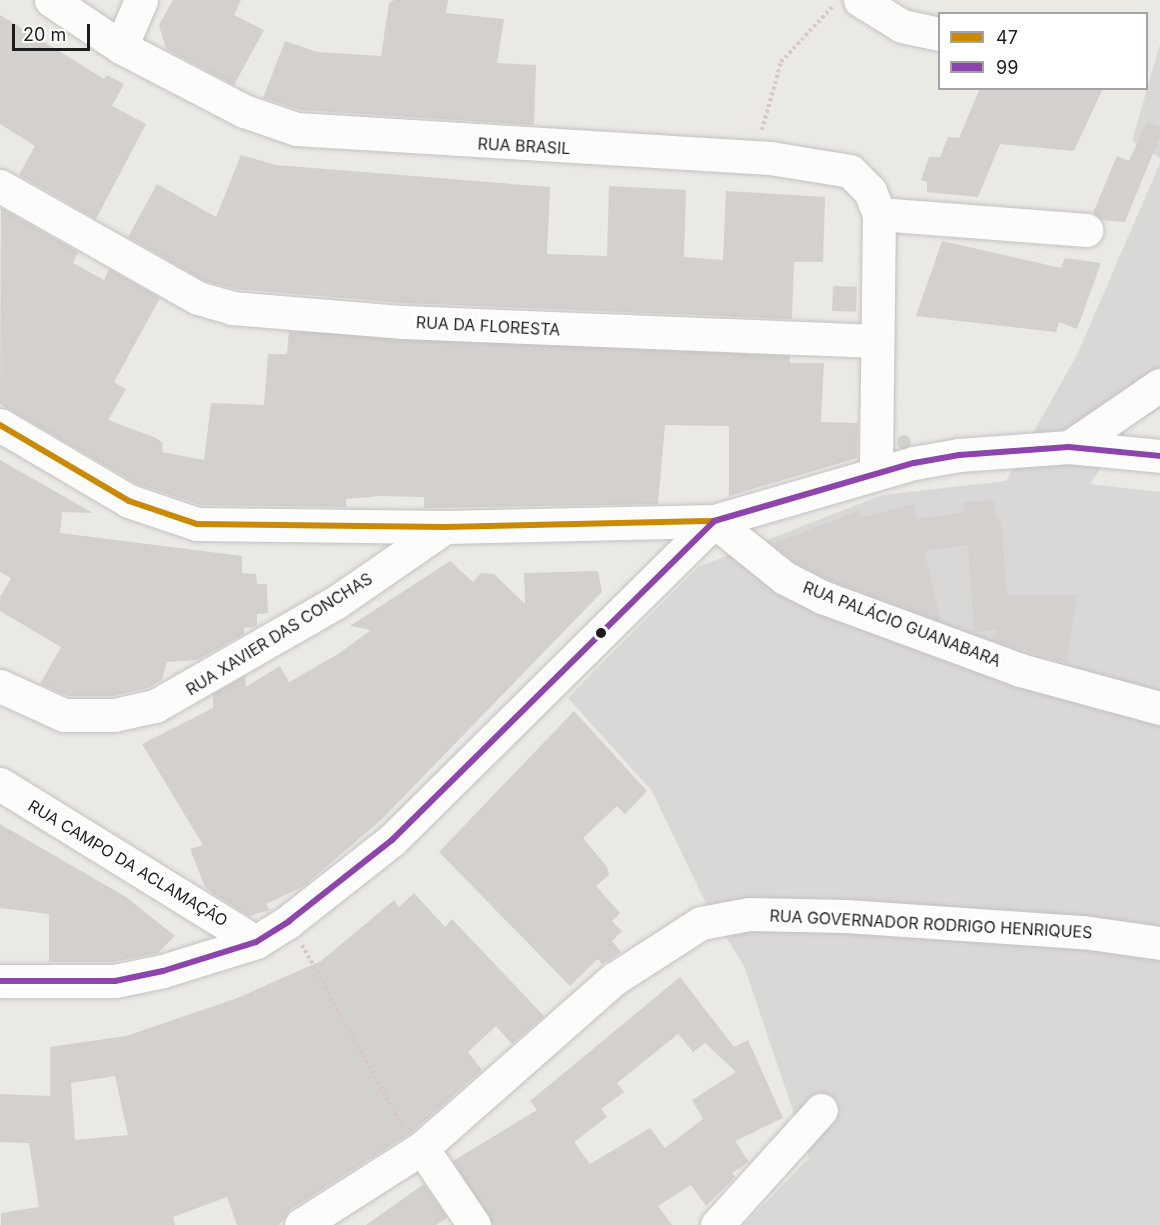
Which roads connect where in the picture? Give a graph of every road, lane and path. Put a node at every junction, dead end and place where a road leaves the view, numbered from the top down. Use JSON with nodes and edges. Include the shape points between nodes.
{"nodes":[{"id":1,"x":51,"y":0,"type":"edge"},
{"id":2,"x":141,"y":0,"type":"edge"},
{"id":3,"x":838,"y":0,"type":"edge"},
{"id":4,"x":860,"y":0,"type":"edge"},
{"id":5,"x":938,"y":34,"type":"edge"},
{"id":6,"x":121,"y":47,"type":"junction"},
{"id":7,"x":754,"y":157,"type":"junction"},
{"id":8,"x":0,"y":186,"type":"edge"},
{"id":9,"x":879,"y":214,"type":"junction"},
{"id":10,"x":1086,"y":230,"type":"dead end"},
{"id":11,"x":876,"y":341,"type":"junction"},
{"id":12,"x":1160,"y":385,"type":"edge"},
{"id":13,"x":0,"y":425,"type":"edge"},
{"id":14,"x":1070,"y":447,"type":"junction"},
{"id":15,"x":1160,"y":456,"type":"edge"},
{"id":16,"x":876,"y":473,"type":"junction"},
{"id":17,"x":714,"y":522,"type":"junction"},
{"id":18,"x":445,"y":527,"type":"junction"},
{"id":19,"x":0,"y":686,"type":"edge"},
{"id":20,"x":1160,"y":708,"type":"edge"},
{"id":21,"x":0,"y":784,"type":"edge"},
{"id":22,"x":290,"y":921,"type":"junction"},
{"id":23,"x":256,"y":942,"type":"junction"},
{"id":24,"x":1160,"y":943,"type":"edge"},
{"id":25,"x":0,"y":981,"type":"edge"},
{"id":26,"x":820,"y":1110,"type":"dead end"},
{"id":27,"x":422,"y":1148,"type":"junction"},
{"id":28,"x":302,"y":1225,"type":"edge"},
{"id":29,"x":474,"y":1225,"type":"edge"},
{"id":30,"x":717,"y":1225,"type":"edge"}],
"edges":[{"from":1,"to":6,"type":"street","name":"RUA BRASIL"},
{"from":2,"to":6,"type":"street"},
{"from":3,"to":7,"type":"path","via":[[781,62]]},
{"from":4,"to":5,"type":"street","via":[[902,26]]},
{"from":6,"to":7,"type":"street","name":"RUA BRASIL","via":[[244,111],[297,129]]},
{"from":7,"to":9,"type":"street","name":"RUA BRASIL","via":[[822,163],[850,171],[870,191]]},
{"from":8,"to":11,"type":"street","name":"RUA DA FLORESTA","via":[[198,298],[232,308],[403,322]]},
{"from":9,"to":10,"type":"street"},
{"from":9,"to":11,"type":"street","name":"RUA BRASIL"},
{"from":11,"to":16,"type":"street"},
{"from":12,"to":14,"type":"street"},
{"from":13,"to":18,"type":"street","via":[[129,501],[175,519],[250,526]]},
{"from":14,"to":15,"type":"street"},
{"from":14,"to":16,"type":"street","via":[[960,455]]},
{"from":16,"to":17,"type":"street"},
{"from":17,"to":18,"type":"street"},
{"from":17,"to":20,"type":"street","name":"RUA PALÁCIO GUANABARA","via":[[785,578],[822,597],[963,651]]},
{"from":17,"to":22,"type":"street","via":[[392,840]]},
{"from":18,"to":19,"type":"street","name":"RUA XAVIER DAS CONCHAS","via":[[335,603],[155,706],[114,715],[64,715]]},
{"from":21,"to":23,"type":"street","name":"RUA CAMPO DA ACLAMAÇÃO"},
{"from":22,"to":23,"type":"street"},
{"from":22,"to":27,"type":"path","via":[[367,1067]]},
{"from":23,"to":25,"type":"street","via":[[115,981]]},
{"from":24,"to":27,"type":"street","name":"RUA GOVERNADOR RODRIGO HENRIQUES","via":[[1083,932],[846,916],[749,914],[701,923],[614,979]]},
{"from":26,"to":30,"type":"street"},
{"from":27,"to":28,"type":"street","name":"RUA GOVERNADOR RODRIGO HENRIQUES"},
{"from":27,"to":29,"type":"street"}]}
